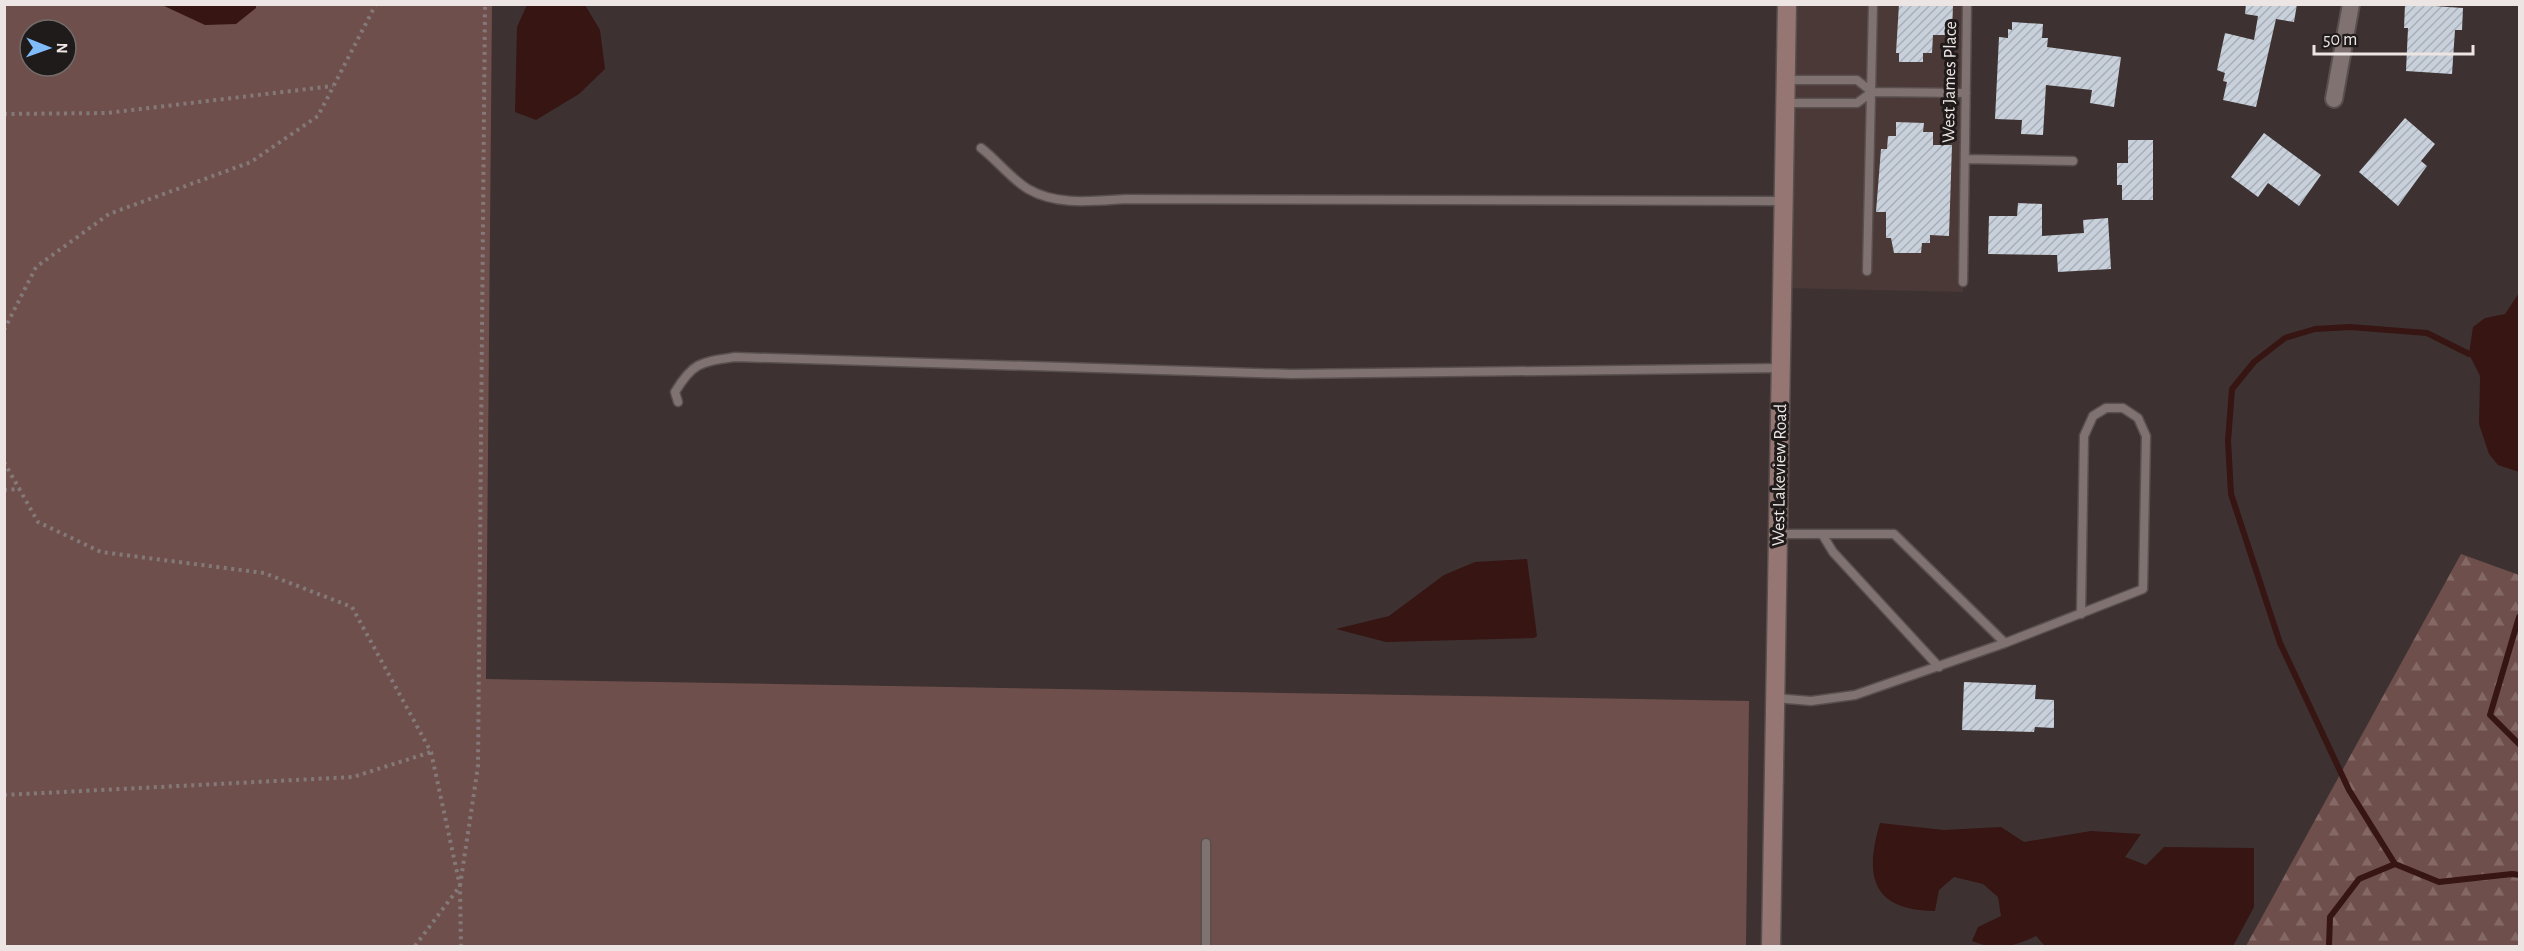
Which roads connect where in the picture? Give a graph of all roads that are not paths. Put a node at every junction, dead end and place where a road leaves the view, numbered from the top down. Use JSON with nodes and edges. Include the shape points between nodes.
{"nodes":[{"id":1,"x":1786,"y":4,"type":"edge"},
{"id":2,"x":1873,"y":4,"type":"edge"},
{"id":3,"x":1967,"y":4,"type":"edge"},
{"id":4,"x":2351,"y":4,"type":"edge"},
{"id":5,"x":1786,"y":80,"type":"junction"},
{"id":6,"x":1872,"y":92,"type":"junction"},
{"id":7,"x":1966,"y":93,"type":"junction"},
{"id":8,"x":2334,"y":99,"type":"dead end"},
{"id":9,"x":1785,"y":103,"type":"junction"},
{"id":10,"x":981,"y":148,"type":"dead end"},
{"id":11,"x":1965,"y":159,"type":"junction"},
{"id":12,"x":2073,"y":161,"type":"dead end"},
{"id":13,"x":1784,"y":201,"type":"junction"},
{"id":14,"x":1867,"y":271,"type":"dead end"},
{"id":15,"x":1964,"y":282,"type":"dead end"},
{"id":16,"x":1780,"y":368,"type":"junction"},
{"id":17,"x":678,"y":402,"type":"dead end"},
{"id":18,"x":1778,"y":534,"type":"junction"},
{"id":19,"x":1822,"y":534,"type":"junction"},
{"id":20,"x":2081,"y":614,"type":"junction"},
{"id":21,"x":2005,"y":644,"type":"junction"},
{"id":22,"x":1940,"y":667,"type":"junction"},
{"id":23,"x":1775,"y":698,"type":"junction"},
{"id":24,"x":1206,"y":843,"type":"dead end"},
{"id":25,"x":1206,"y":946,"type":"edge"},
{"id":26,"x":1771,"y":946,"type":"edge"}],
"edges":[{"from":1,"to":5,"type":"main road","name":"West Lakeview Road"},
{"from":2,"to":6,"type":"lane"},
{"from":3,"to":7,"type":"lane","name":"West James Place"},
{"from":4,"to":8,"type":"street"},
{"from":5,"to":6,"type":"lane","via":[[1857,80]]},
{"from":5,"to":9,"type":"main road","name":"West Lakeview Road"},
{"from":6,"to":7,"type":"lane"},
{"from":6,"to":9,"type":"lane","via":[[1857,103]]},
{"from":6,"to":14,"type":"lane"},
{"from":7,"to":11,"type":"lane","name":"West James Place"},
{"from":9,"to":13,"type":"main road","name":"West Lakeview Road"},
{"from":10,"to":13,"type":"lane","via":[[1027,188],[1048,197],[1083,202]]},
{"from":11,"to":12,"type":"lane","name":"West James Place"},
{"from":11,"to":15,"type":"lane","name":"West James Place"},
{"from":13,"to":16,"type":"main road","name":"West Lakeview Road"},
{"from":16,"to":17,"type":"lane","via":[[1291,374],[735,357],[703,361],[687,372],[675,392]]},
{"from":16,"to":18,"type":"main road","name":"West Lakeview Road"},
{"from":18,"to":19,"type":"lane"},
{"from":18,"to":23,"type":"main road","name":"West Lakeview Road"},
{"from":19,"to":21,"type":"lane","via":[[1894,534]]},
{"from":19,"to":22,"type":"lane","via":[[1833,552]]},
{"from":20,"to":20,"type":"lane","via":[[2143,589],[2146,436],[2138,418],[2123,408],[2106,408],[2093,416],[2084,436]]},
{"from":20,"to":21,"type":"lane"},
{"from":21,"to":22,"type":"lane"},
{"from":22,"to":23,"type":"lane","via":[[1855,694],[1811,701]]},
{"from":23,"to":26,"type":"main road","name":"West Lakeview Road"},
{"from":24,"to":25,"type":"lane"}]}
